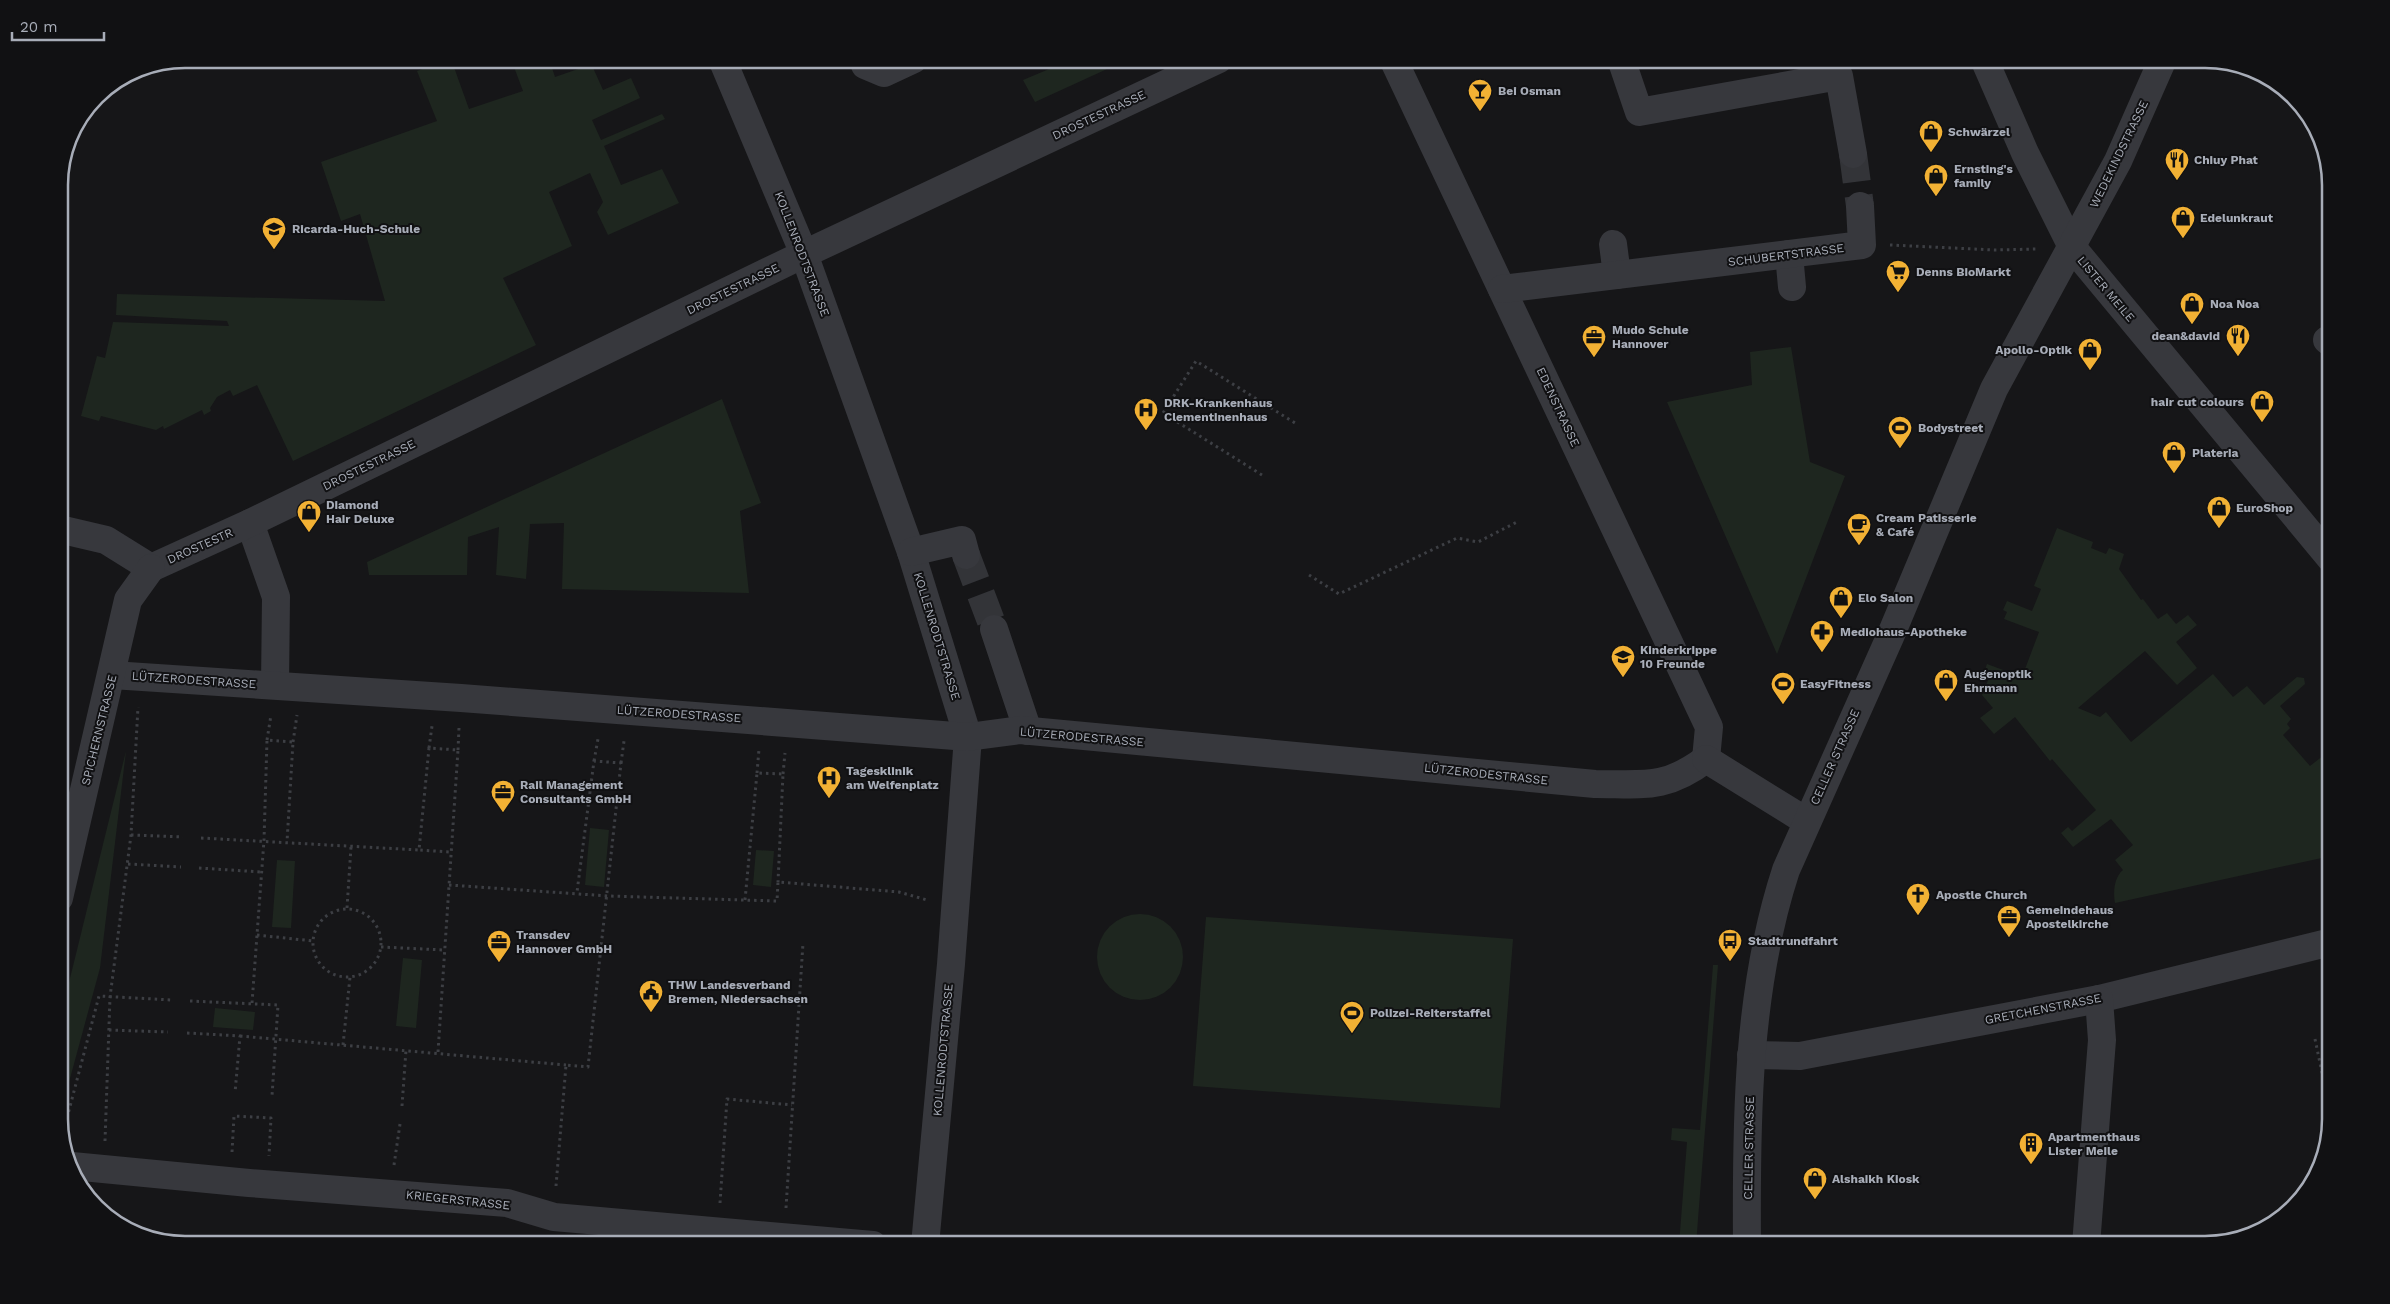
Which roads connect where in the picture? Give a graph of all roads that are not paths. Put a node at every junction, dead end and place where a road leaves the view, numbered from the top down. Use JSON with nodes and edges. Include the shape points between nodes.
{"nodes":[{"id":1,"x":726,"y":68,"type":"edge"},
{"id":2,"x":872,"y":68,"type":"edge"},
{"id":3,"x":895,"y":68,"type":"edge"},
{"id":4,"x":1200,"y":68,"type":"edge"},
{"id":5,"x":1397,"y":68,"type":"edge"},
{"id":6,"x":1624,"y":68,"type":"edge"},
{"id":7,"x":1988,"y":68,"type":"edge"},
{"id":8,"x":2160,"y":68,"type":"edge"},
{"id":9,"x":1853,"y":154,"type":"tunnel mouth"},
{"id":10,"x":1860,"y":206,"type":"tunnel mouth"},
{"id":11,"x":1613,"y":244,"type":"dead end"},
{"id":12,"x":2072,"y":247,"type":"junction"},
{"id":13,"x":804,"y":254,"type":"junction"},
{"id":14,"x":1790,"y":254,"type":"junction"},
{"id":15,"x":1617,"y":275,"type":"junction"},
{"id":16,"x":1792,"y":287,"type":"dead end"},
{"id":17,"x":1502,"y":289,"type":"junction"},
{"id":18,"x":250,"y":523,"type":"junction"},
{"id":19,"x":68,"y":531,"type":"edge"},
{"id":20,"x":2322,"y":548,"type":"edge"},
{"id":21,"x":911,"y":552,"type":"junction"},
{"id":22,"x":966,"y":554,"type":"tunnel mouth"},
{"id":23,"x":151,"y":568,"type":"junction"},
{"id":24,"x":994,"y":628,"type":"tunnel mouth"},
{"id":25,"x":112,"y":675,"type":"junction"},
{"id":26,"x":275,"y":685,"type":"junction"},
{"id":27,"x":1028,"y":731,"type":"junction"},
{"id":28,"x":968,"y":737,"type":"junction"},
{"id":29,"x":1706,"y":759,"type":"junction"},
{"id":30,"x":1806,"y":821,"type":"junction"},
{"id":31,"x":68,"y":860,"type":"edge"},
{"id":32,"x":2322,"y":944,"type":"edge"},
{"id":33,"x":2098,"y":999,"type":"junction"},
{"id":34,"x":1751,"y":1055,"type":"junction"},
{"id":35,"x":78,"y":1167,"type":"edge"},
{"id":36,"x":785,"y":1236,"type":"edge"},
{"id":37,"x":926,"y":1236,"type":"edge"},
{"id":38,"x":1747,"y":1236,"type":"edge"},
{"id":39,"x":2087,"y":1236,"type":"edge"}],
"edges":[{"from":1,"to":13,"type":"street","name":"KOLLENRODTSTRASSE"},
{"from":2,"to":3,"type":"street","via":[[884,73]]},
{"from":4,"to":13,"type":"street","name":"DROSTESTRASSE"},
{"from":5,"to":17,"type":"street","name":"EDENSTRASSE"},
{"from":6,"to":9,"type":"street","via":[[1639,112],[1839,76]]},
{"from":7,"to":12,"type":"street","name":"LISTER MEILE","via":[[2025,153]]},
{"from":8,"to":12,"type":"street","name":"WEDEKINDSTRASSE","via":[[2118,161]]},
{"from":10,"to":14,"type":"street","name":"SCHUBERTSTRASSE","via":[[1862,245]]},
{"from":11,"to":15,"type":"street"},
{"from":12,"to":20,"type":"street","name":"LISTER MEILE"},
{"from":12,"to":30,"type":"street","name":"CELLER STRASSE","via":[[1994,390],[1890,637]]},
{"from":13,"to":18,"type":"street","name":"DROSTESTRASSE"},
{"from":13,"to":21,"type":"street","name":"KOLLENRODTSTRASSE"},
{"from":14,"to":15,"type":"street","name":"SCHUBERTSTRASSE"},
{"from":14,"to":16,"type":"street"},
{"from":15,"to":17,"type":"street","name":"SCHUBERTSTRASSE"},
{"from":17,"to":29,"type":"street","name":"EDENSTRASSE","via":[[1709,727]]},
{"from":18,"to":23,"type":"street","name":"DROSTESTR"},
{"from":18,"to":26,"type":"street","name":"LÜTZERODESTRASSE","via":[[276,597]]},
{"from":19,"to":23,"type":"street","via":[[106,540]]},
{"from":21,"to":22,"type":"street","via":[[962,540]]},
{"from":21,"to":28,"type":"street","name":"KOLLENRODTSTRASSE"},
{"from":23,"to":25,"type":"street","name":"SPICHERNSTRASSE","via":[[128,600]]},
{"from":24,"to":27,"type":"street"},
{"from":25,"to":26,"type":"street","name":"LÜTZERODESTRASSE"},
{"from":25,"to":31,"type":"street","name":"SPICHERNSTRASSE"},
{"from":26,"to":28,"type":"street","name":"LÜTZERODESTRASSE"},
{"from":27,"to":28,"type":"street","name":"LÜTZERODESTRASSE"},
{"from":27,"to":29,"type":"street","name":"LÜTZERODESTRASSE","via":[[1595,784],[1657,784],[1685,775]]},
{"from":28,"to":37,"type":"street","name":"KOLLENRODTSTRASSE"},
{"from":29,"to":30,"type":"street"},
{"from":30,"to":34,"type":"street","name":"CELLER STRASSE","via":[[1774,907]]},
{"from":32,"to":33,"type":"street","name":"GRETCHENSTRASSE"},
{"from":33,"to":34,"type":"street","name":"GRETCHENSTRASSE","via":[[1800,1056]]},
{"from":33,"to":39,"type":"street","via":[[2102,1040]]},
{"from":34,"to":38,"type":"street","name":"CELLER STRASSE"},
{"from":35,"to":36,"type":"street","name":"KRIEGERSTRASSE","via":[[508,1203],[554,1217]]}]}
